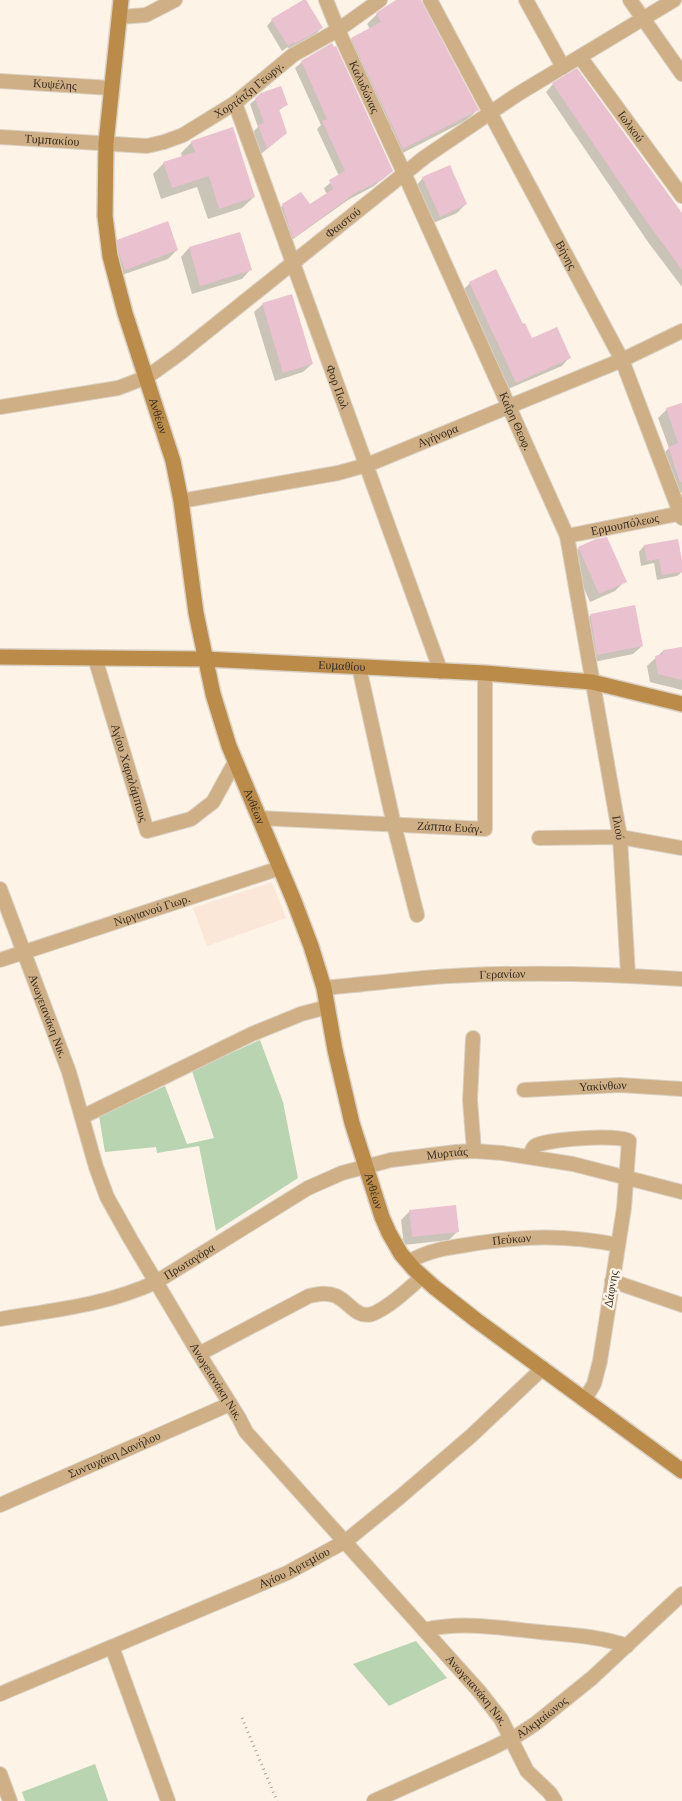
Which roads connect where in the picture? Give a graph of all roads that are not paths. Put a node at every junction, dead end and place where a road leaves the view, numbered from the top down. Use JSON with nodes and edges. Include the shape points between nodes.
{"nodes":[{"id":1,"x":121,"y":0,"type":"edge"},
{"id":2,"x":175,"y":0,"type":"edge"},
{"id":3,"x":326,"y":0,"type":"edge"},
{"id":4,"x":380,"y":0,"type":"edge"},
{"id":5,"x":430,"y":0,"type":"edge"},
{"id":6,"x":526,"y":0,"type":"edge"},
{"id":7,"x":630,"y":0,"type":"edge"},
{"id":8,"x":674,"y":0,"type":"edge"},
{"id":9,"x":119,"y":17,"type":"junction"},
{"id":10,"x":642,"y":19,"type":"junction"},
{"id":11,"x":338,"y":30,"type":"junction"},
{"id":12,"x":580,"y":57,"type":"junction"},
{"id":13,"x":563,"y":67,"type":"junction"},
{"id":14,"x":682,"y":74,"type":"edge"},
{"id":15,"x":0,"y":81,"type":"edge"},
{"id":16,"x":111,"y":88,"type":"junction"},
{"id":17,"x":235,"y":103,"type":"junction"},
{"id":18,"x":490,"y":112,"type":"junction"},
{"id":19,"x":0,"y":137,"type":"edge"},
{"id":20,"x":106,"y":143,"type":"junction"},
{"id":21,"x":404,"y":173,"type":"junction"},
{"id":22,"x":682,"y":196,"type":"edge"},
{"id":23,"x":291,"y":263,"type":"junction"},
{"id":24,"x":682,"y":331,"type":"edge"},
{"id":25,"x":622,"y":360,"type":"junction"},
{"id":26,"x":147,"y":376,"type":"junction"},
{"id":27,"x":508,"y":406,"type":"junction"},
{"id":28,"x":0,"y":407,"type":"edge"},
{"id":29,"x":367,"y":465,"type":"junction"},
{"id":30,"x":181,"y":501,"type":"junction"},
{"id":31,"x":682,"y":515,"type":"edge"},
{"id":32,"x":567,"y":536,"type":"junction"},
{"id":33,"x":0,"y":658,"type":"edge"},
{"id":34,"x":95,"y":658,"type":"junction"},
{"id":35,"x":204,"y":659,"type":"junction"},
{"id":36,"x":359,"y":667,"type":"junction"},
{"id":37,"x":441,"y":672,"type":"junction"},
{"id":38,"x":485,"y":673,"type":"junction"},
{"id":39,"x":592,"y":682,"type":"junction"},
{"id":40,"x":682,"y":704,"type":"edge"},
{"id":41,"x":235,"y":762,"type":"junction"},
{"id":42,"x":259,"y":818,"type":"junction"},
{"id":43,"x":394,"y":825,"type":"junction"},
{"id":44,"x":540,"y":838,"type":"dead end"},
{"id":45,"x":620,"y":838,"type":"junction"},
{"id":46,"x":682,"y":848,"type":"edge"},
{"id":47,"x":280,"y":868,"type":"junction"},
{"id":48,"x":0,"y":889,"type":"edge"},
{"id":49,"x":417,"y":915,"type":"dead end"},
{"id":50,"x":24,"y":951,"type":"junction"},
{"id":51,"x":0,"y":960,"type":"edge"},
{"id":52,"x":628,"y":975,"type":"junction"},
{"id":53,"x":682,"y":979,"type":"edge"},
{"id":54,"x":324,"y":988,"type":"junction"},
{"id":55,"x":327,"y":1007,"type":"junction"},
{"id":56,"x":474,"y":1038,"type":"dead end"},
{"id":57,"x":682,"y":1089,"type":"edge"},
{"id":58,"x":524,"y":1090,"type":"dead end"},
{"id":59,"x":82,"y":1118,"type":"junction"},
{"id":60,"x":474,"y":1151,"type":"junction"},
{"id":61,"x":530,"y":1156,"type":"junction"},
{"id":62,"x":365,"y":1166,"type":"junction"},
{"id":63,"x":627,"y":1177,"type":"junction"},
{"id":64,"x":682,"y":1192,"type":"edge"},
{"id":65,"x":618,"y":1245,"type":"junction"},
{"id":66,"x":408,"y":1262,"type":"junction"},
{"id":67,"x":422,"y":1277,"type":"junction"},
{"id":68,"x":612,"y":1281,"type":"junction"},
{"id":69,"x":156,"y":1282,"type":"junction"},
{"id":70,"x":682,"y":1304,"type":"edge"},
{"id":71,"x":0,"y":1319,"type":"edge"},
{"id":72,"x":199,"y":1354,"type":"junction"},
{"id":73,"x":543,"y":1368,"type":"junction"},
{"id":74,"x":585,"y":1399,"type":"junction"},
{"id":75,"x":230,"y":1404,"type":"junction"},
{"id":76,"x":682,"y":1470,"type":"edge"},
{"id":77,"x":0,"y":1505,"type":"edge"},
{"id":78,"x":346,"y":1541,"type":"junction"},
{"id":79,"x":682,"y":1594,"type":"edge"},
{"id":80,"x":424,"y":1630,"type":"junction"},
{"id":81,"x":628,"y":1646,"type":"junction"},
{"id":82,"x":112,"y":1647,"type":"junction"},
{"id":83,"x":0,"y":1694,"type":"edge"},
{"id":84,"x":511,"y":1739,"type":"junction"},
{"id":85,"x":0,"y":1774,"type":"edge"},
{"id":86,"x":10,"y":1801,"type":"edge"},
{"id":87,"x":168,"y":1801,"type":"edge"},
{"id":88,"x":374,"y":1801,"type":"edge"},
{"id":89,"x":556,"y":1801,"type":"edge"}],
"edges":[{"from":1,"to":9,"type":"street","name":"Ανθέων"},
{"from":2,"to":9,"type":"street","via":[[146,14]]},
{"from":3,"to":11,"type":"street","name":"Καλυδώνας"},
{"from":4,"to":11,"type":"street","name":"Χορτάτζη Γεωργ."},
{"from":5,"to":18,"type":"street","name":"Βήνης"},
{"from":6,"to":13,"type":"street"},
{"from":7,"to":10,"type":"street"},
{"from":8,"to":10,"type":"street","name":"Φαιστού"},
{"from":9,"to":16,"type":"street","name":"Ανθέων"},
{"from":10,"to":12,"type":"street","name":"Φαιστού"},
{"from":10,"to":14,"type":"street"},
{"from":11,"to":17,"type":"street","name":"Χορτάτζη Γεωργ.","via":[[292,55]]},
{"from":11,"to":21,"type":"street","name":"Καλυδώνας"},
{"from":12,"to":13,"type":"street","name":"Φαιστού"},
{"from":12,"to":22,"type":"street","name":"Ιωλκού"},
{"from":13,"to":18,"type":"street","name":"Φαιστού"},
{"from":15,"to":16,"type":"street","name":"Κυψέλης"},
{"from":16,"to":20,"type":"street","name":"Ανθέων"},
{"from":17,"to":20,"type":"street","name":"Χορτάτζη Γεωργ.","via":[[182,135],[164,142],[147,146]]},
{"from":17,"to":23,"type":"street","name":"Φορ Πωλ"},
{"from":18,"to":21,"type":"street","name":"Φαιστού"},
{"from":18,"to":25,"type":"street","name":"Βήνης"},
{"from":19,"to":20,"type":"street","name":"Τυμπακίου"},
{"from":20,"to":26,"type":"street","name":"Ανθέων","via":[[104,193],[107,241],[114,276]]},
{"from":21,"to":23,"type":"street","name":"Φαιστού"},
{"from":21,"to":27,"type":"street","name":"Καΐρη Θεοφ."},
{"from":23,"to":26,"type":"street","name":"Φαιστού"},
{"from":23,"to":29,"type":"street","name":"Φορ Πωλ"},
{"from":24,"to":25,"type":"street","name":"Αγήνορα"},
{"from":25,"to":27,"type":"street","name":"Αγήνορα"},
{"from":25,"to":31,"type":"street","name":"Βήνης"},
{"from":26,"to":28,"type":"street","name":"Φαιστού","via":[[108,390]]},
{"from":26,"to":30,"type":"street","name":"Ανθέων","via":[[173,461]]},
{"from":27,"to":29,"type":"street","name":"Αγήνορα"},
{"from":27,"to":32,"type":"street","name":"Καΐρη Θεοφ."},
{"from":29,"to":30,"type":"street","name":"Αγήνορα"},
{"from":29,"to":37,"type":"street","name":"Φορ Πωλ"},
{"from":30,"to":35,"type":"street","name":"Ανθέων"},
{"from":31,"to":32,"type":"street","name":"Ερμουπόλεως"},
{"from":32,"to":39,"type":"street","name":"Καΐρη Θεοφ."},
{"from":33,"to":34,"type":"street","name":"Ευμαθίου"},
{"from":34,"to":35,"type":"street","name":"Ευμαθίου"},
{"from":34,"to":41,"type":"street","name":"Αγίου Χαραλάμπους","via":[[147,831],[191,819],[213,802]]},
{"from":35,"to":36,"type":"street","name":"Ευμαθίου"},
{"from":35,"to":41,"type":"street","name":"Ανθέων"},
{"from":36,"to":37,"type":"street","name":"Ευμαθίου"},
{"from":36,"to":43,"type":"street"},
{"from":37,"to":38,"type":"street","name":"Ευμαθίου"},
{"from":38,"to":39,"type":"street","name":"Ευμαθίου"},
{"from":38,"to":43,"type":"street","name":"Ζάππα Ευάγ.","via":[[485,829]]},
{"from":39,"to":40,"type":"street","name":"Ευμαθίου"},
{"from":39,"to":45,"type":"street","name":"Ιλιού"},
{"from":41,"to":42,"type":"street","name":"Ανθέων"},
{"from":42,"to":43,"type":"street","name":"Ζάππα Ευάγ."},
{"from":42,"to":47,"type":"street","name":"Ανθέων"},
{"from":43,"to":49,"type":"street"},
{"from":44,"to":45,"type":"street"},
{"from":45,"to":46,"type":"street"},
{"from":45,"to":52,"type":"street","name":"Ιλιού"},
{"from":47,"to":50,"type":"street","name":"Νιργιανού Γιωρ."},
{"from":47,"to":54,"type":"street","name":"Ανθέων","via":[[304,925]]},
{"from":48,"to":50,"type":"street","name":"Ανωγειανάκη Νικ."},
{"from":50,"to":51,"type":"street","name":"Νιργιανού Γιωρ."},
{"from":50,"to":59,"type":"street","name":"Ανωγειανάκη Νικ.","via":[[69,1072]]},
{"from":52,"to":53,"type":"street","name":"Γερανίων"},
{"from":52,"to":54,"type":"street","name":"Γερανίων","via":[[523,974],[424,978]]},
{"from":54,"to":55,"type":"street","name":"Ανθέων"},
{"from":55,"to":59,"type":"street","via":[[260,1031]]},
{"from":55,"to":62,"type":"street","name":"Ανθέων","via":[[343,1086]]},
{"from":56,"to":60,"type":"street","via":[[470,1100]]},
{"from":57,"to":58,"type":"street","name":"Υακίνθων","via":[[620,1084]]},
{"from":59,"to":69,"type":"street","name":"Ανωγειανάκη Νικ.","via":[[107,1197]]},
{"from":60,"to":61,"type":"street","name":"Μυρτιάς"},
{"from":60,"to":62,"type":"street","name":"Μυρτιάς","via":[[421,1155]]},
{"from":61,"to":63,"type":"street","name":"Μυρτιάς"},
{"from":61,"to":63,"type":"street","via":[[534,1147],[545,1143],[622,1138],[629,1141]]},
{"from":62,"to":66,"type":"street","name":"Ανθέων","via":[[389,1233]]},
{"from":62,"to":69,"type":"street","name":"Πρωταγόρα","via":[[308,1188]]},
{"from":63,"to":64,"type":"street","name":"Μυρτιάς"},
{"from":63,"to":65,"type":"street","name":"Δάφνης"},
{"from":65,"to":66,"type":"street","name":"Πεύκων","via":[[567,1237],[515,1238],[447,1248]]},
{"from":65,"to":68,"type":"street","name":"Δάφνης"},
{"from":66,"to":67,"type":"street","name":"Ανθέων"},
{"from":67,"to":72,"type":"street","via":[[378,1311],[367,1315],[354,1310],[336,1296],[309,1296]]},
{"from":67,"to":73,"type":"street","name":"Ανθέων"},
{"from":68,"to":70,"type":"street"},
{"from":68,"to":74,"type":"street","name":"Δάφνης","via":[[597,1374]]},
{"from":69,"to":71,"type":"street","name":"Πρωταγόρα","via":[[109,1300]]},
{"from":69,"to":72,"type":"street","name":"Ανωγειανάκη Νικ."},
{"from":72,"to":75,"type":"street","name":"Ανωγειανάκη Νικ."},
{"from":73,"to":74,"type":"street","name":"Ανθέων"},
{"from":73,"to":78,"type":"street","name":"Αγίου Αρτεμίου","via":[[470,1436]]},
{"from":74,"to":76,"type":"street","name":"Ανθέων"},
{"from":75,"to":77,"type":"street","name":"Συντυχάκη Δανήλου"},
{"from":75,"to":78,"type":"street","name":"Ανωγειανάκη Νικ.","via":[[246,1432]]},
{"from":78,"to":80,"type":"street","name":"Ανωγειανάκη Νικ."},
{"from":78,"to":82,"type":"street","name":"Αγίου Αρτεμίου","via":[[287,1573]]},
{"from":79,"to":81,"type":"street","name":"Αλκμαίωνος"},
{"from":80,"to":81,"type":"street","via":[[477,1625],[600,1638]]},
{"from":80,"to":84,"type":"street","name":"Ανωγειανάκη Νικ.","via":[[492,1706]]},
{"from":81,"to":84,"type":"street","name":"Αλκμαίωνος","via":[[542,1719]]},
{"from":82,"to":83,"type":"street","name":"Αγίου Αρτεμίου"},
{"from":82,"to":87,"type":"street"},
{"from":84,"to":88,"type":"street","name":"Αλκμαίωνος"},
{"from":84,"to":89,"type":"street","name":"Ανωγειανάκη Νικ.","via":[[527,1771]]},
{"from":85,"to":86,"type":"street"}]}
